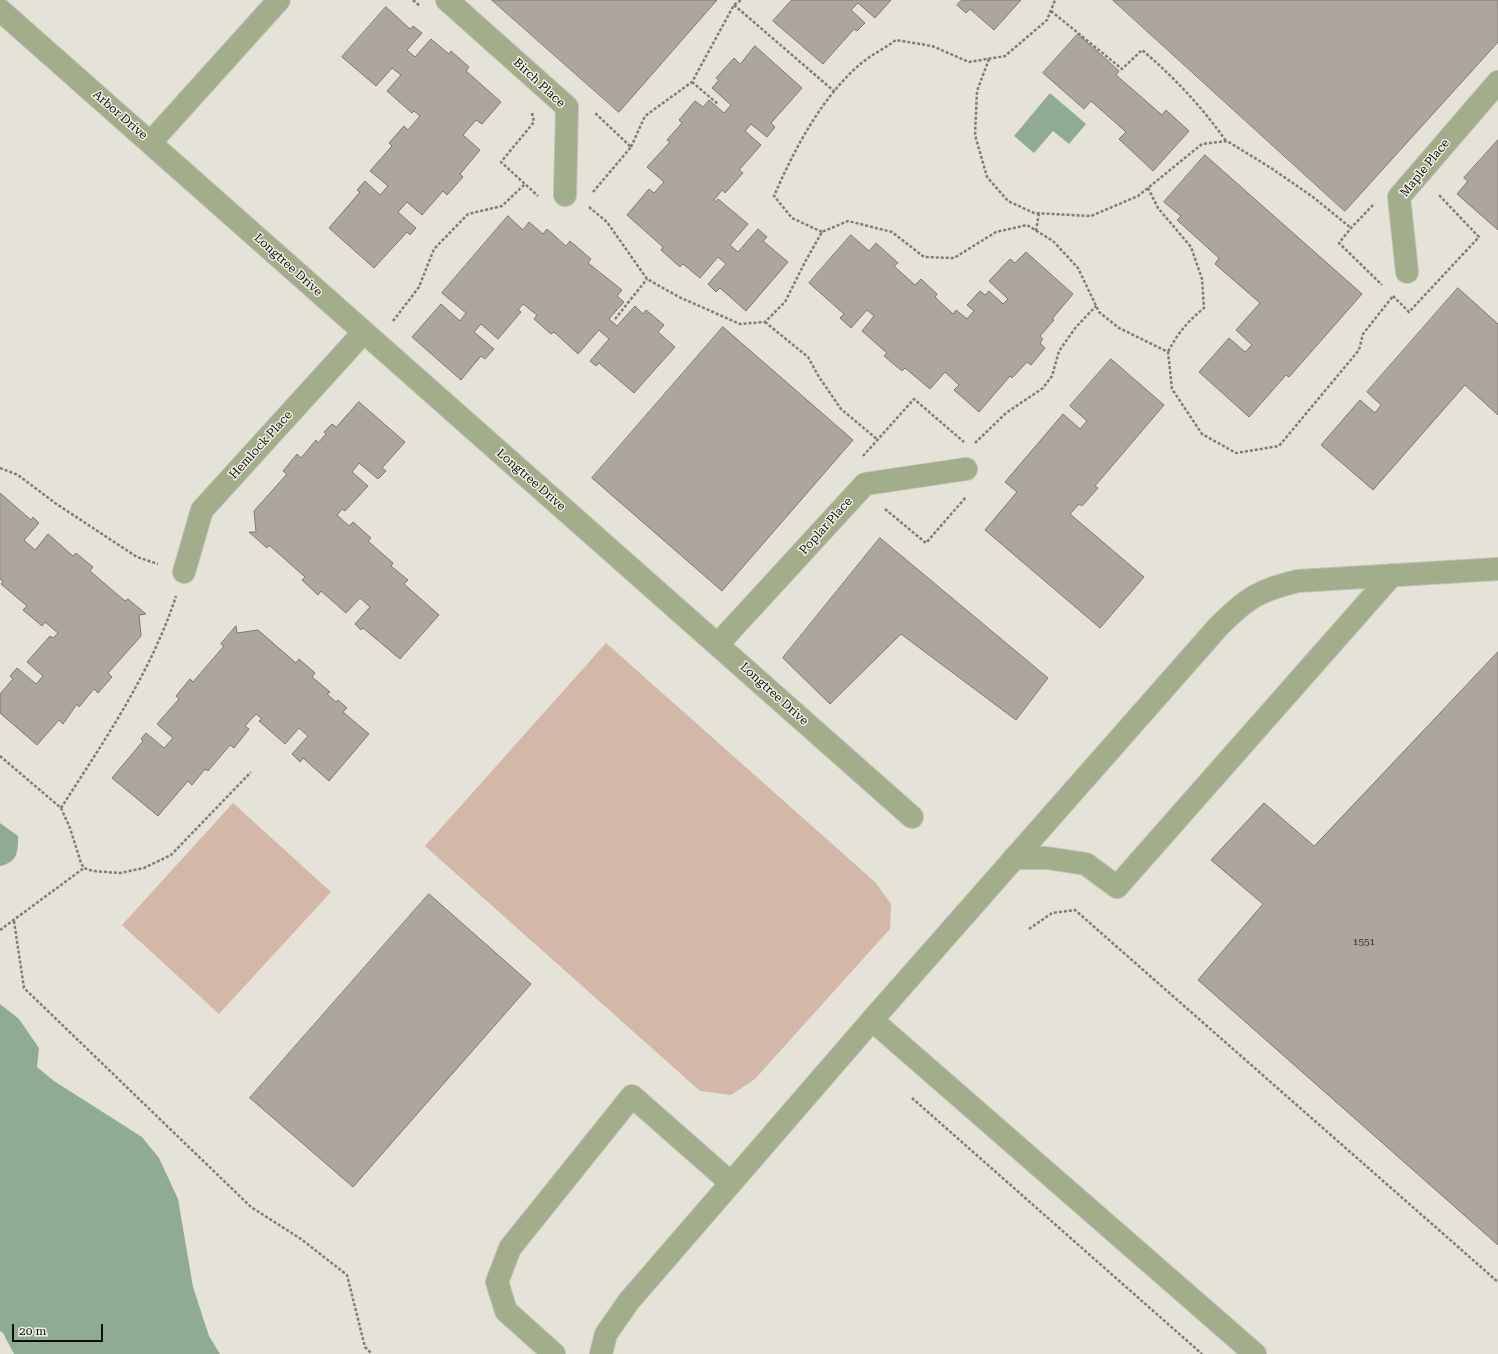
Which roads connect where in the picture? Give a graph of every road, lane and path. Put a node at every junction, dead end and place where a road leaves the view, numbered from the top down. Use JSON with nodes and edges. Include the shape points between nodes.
{"nodes":[{"id":1,"x":279,"y":0,"type":"edge"},
{"id":2,"x":413,"y":0,"type":"edge"},
{"id":3,"x":447,"y":0,"type":"edge"},
{"id":4,"x":741,"y":0,"type":"edge"},
{"id":5,"x":1055,"y":0,"type":"edge"},
{"id":6,"x":734,"y":6,"type":"junction"},
{"id":7,"x":0,"y":10,"type":"edge"},
{"id":8,"x":425,"y":10,"type":"dead end"},
{"id":9,"x":1051,"y":10,"type":"junction"},
{"id":10,"x":989,"y":59,"type":"junction"},
{"id":11,"x":692,"y":82,"type":"junction"},
{"id":12,"x":1498,"y":82,"type":"edge"},
{"id":13,"x":835,"y":92,"type":"junction"},
{"id":14,"x":718,"y":104,"type":"dead end"},
{"id":15,"x":531,"y":108,"type":"dead end"},
{"id":16,"x":590,"y":109,"type":"dead end"},
{"id":17,"x":151,"y":142,"type":"junction"},
{"id":18,"x":1227,"y":142,"type":"junction"},
{"id":19,"x":631,"y":147,"type":"junction"},
{"id":20,"x":525,"y":184,"type":"junction"},
{"id":21,"x":1148,"y":188,"type":"junction"},
{"id":22,"x":589,"y":197,"type":"dead end"},
{"id":23,"x":541,"y":199,"type":"dead end"},
{"id":24,"x":574,"y":199,"type":"joint"},
{"id":25,"x":1039,"y":214,"type":"junction"},
{"id":26,"x":1351,"y":228,"type":"dead end"},
{"id":27,"x":1036,"y":231,"type":"junction"},
{"id":28,"x":822,"y":232,"type":"junction"},
{"id":29,"x":1407,"y":272,"type":"dead end"},
{"id":30,"x":647,"y":279,"type":"junction"},
{"id":31,"x":1393,"y":296,"type":"dead end"},
{"id":32,"x":1096,"y":306,"type":"junction"},
{"id":33,"x":615,"y":319,"type":"dead end"},
{"id":34,"x":765,"y":322,"type":"junction"},
{"id":35,"x":390,"y":325,"type":"dead end"},
{"id":36,"x":362,"y":332,"type":"junction"},
{"id":37,"x":1168,"y":352,"type":"junction"},
{"id":38,"x":878,"y":440,"type":"dead end"},
{"id":39,"x":970,"y":448,"type":"dead end"},
{"id":40,"x":0,"y":468,"type":"edge"},
{"id":41,"x":966,"y":469,"type":"dead end"},
{"id":42,"x":1498,"y":569,"type":"edge"},
{"id":43,"x":184,"y":572,"type":"junction"},
{"id":44,"x":1392,"y":575,"type":"junction"},
{"id":45,"x":718,"y":644,"type":"junction"},
{"id":46,"x":0,"y":756,"type":"edge"},
{"id":47,"x":251,"y":772,"type":"dead end"},
{"id":48,"x":61,"y":808,"type":"junction"},
{"id":49,"x":912,"y":817,"type":"dead end"},
{"id":50,"x":1014,"y":858,"type":"junction"},
{"id":51,"x":84,"y":868,"type":"junction"},
{"id":52,"x":14,"y":921,"type":"junction"},
{"id":53,"x":1029,"y":929,"type":"dead end"},
{"id":54,"x":0,"y":930,"type":"edge"},
{"id":55,"x":872,"y":1020,"type":"junction"},
{"id":56,"x":912,"y":1098,"type":"dead end"},
{"id":57,"x":731,"y":1183,"type":"junction"},
{"id":58,"x":1498,"y":1282,"type":"edge"},
{"id":59,"x":372,"y":1354,"type":"edge"},
{"id":60,"x":554,"y":1354,"type":"edge"},
{"id":61,"x":601,"y":1354,"type":"edge"},
{"id":62,"x":1202,"y":1354,"type":"edge"},
{"id":63,"x":1255,"y":1354,"type":"edge"}],
"edges":[{"from":1,"to":17,"type":"street","name":"Arbor Drive"},
{"from":2,"to":8,"type":"path"},
{"from":3,"to":24,"type":"street","name":"Birch Place","via":[[567,107]]},
{"from":4,"to":6,"type":"path"},
{"from":5,"to":9,"type":"path"},
{"from":6,"to":11,"type":"path"},
{"from":6,"to":13,"type":"path"},
{"from":7,"to":17,"type":"street","name":"Arbor Drive"},
{"from":9,"to":10,"type":"path","via":[[1047,20],[1005,56]]},
{"from":9,"to":18,"type":"path","via":[[1122,69],[1142,50],[1207,114]]},
{"from":10,"to":13,"type":"path","via":[[969,62],[932,46],[896,40],[859,66]]},
{"from":10,"to":25,"type":"path","via":[[977,91],[975,135],[987,177],[1008,201]]},
{"from":11,"to":14,"type":"path"},
{"from":11,"to":19,"type":"path","via":[[645,116]]},
{"from":12,"to":29,"type":"street","name":"Maple Place","via":[[1399,197]]},
{"from":13,"to":28,"type":"path","via":[[828,99],[787,166],[774,196],[792,218]]},
{"from":15,"to":20,"type":"path","via":[[534,122],[501,162]]},
{"from":16,"to":19,"type":"path"},
{"from":17,"to":36,"type":"street","name":"Longtree Drive"},
{"from":18,"to":21,"type":"path","via":[[1202,144]]},
{"from":18,"to":26,"type":"path","via":[[1313,197]]},
{"from":19,"to":22,"type":"path"},
{"from":20,"to":23,"type":"path"},
{"from":20,"to":35,"type":"path","via":[[502,206],[468,214],[434,249],[419,287]]},
{"from":21,"to":25,"type":"path","via":[[1138,196],[1091,216]]},
{"from":21,"to":37,"type":"path","via":[[1162,213],[1191,247],[1202,279],[1204,308],[1180,331]]},
{"from":24,"to":30,"type":"path","via":[[607,222]]},
{"from":25,"to":27,"type":"path"},
{"from":27,"to":28,"type":"path","via":[[1027,225],[996,232],[954,258],[924,257],[892,232],[848,221]]},
{"from":27,"to":32,"type":"path","via":[[1053,241],[1078,268]]},
{"from":28,"to":34,"type":"path","via":[[785,302]]},
{"from":30,"to":33,"type":"path"},
{"from":30,"to":34,"type":"path","via":[[679,297],[740,324]]},
{"from":31,"to":37,"type":"path","via":[[1363,334],[1359,350],[1279,446],[1236,453],[1202,434],[1172,389]]},
{"from":32,"to":37,"type":"path","via":[[1099,312],[1119,328]]},
{"from":32,"to":39,"type":"path","via":[[1076,327],[1059,351],[1052,376],[1043,388],[1006,413]]},
{"from":34,"to":38,"type":"path","via":[[808,357],[841,409]]},
{"from":36,"to":43,"type":"street","name":"Hemlock Place","via":[[202,510]]},
{"from":36,"to":45,"type":"street","name":"Longtree Drive"},
{"from":40,"to":43,"type":"path","via":[[18,475],[55,503],[137,557]]},
{"from":41,"to":45,"type":"street","name":"Poplar Place","via":[[865,484]]},
{"from":42,"to":44,"type":"street"},
{"from":43,"to":48,"type":"path","via":[[165,629],[120,715]]},
{"from":44,"to":50,"type":"street","via":[[1298,581],[1271,588],[1242,603]]},
{"from":44,"to":50,"type":"street","via":[[1117,887],[1086,864],[1047,858]]},
{"from":45,"to":49,"type":"street","name":"Longtree Drive"},
{"from":46,"to":48,"type":"path"},
{"from":47,"to":51,"type":"path","via":[[171,855],[144,868],[120,873],[93,872]]},
{"from":48,"to":51,"type":"path"},
{"from":50,"to":55,"type":"street"},
{"from":51,"to":52,"type":"path"},
{"from":52,"to":54,"type":"path"},
{"from":52,"to":59,"type":"path","via":[[24,988],[251,1207],[301,1239],[347,1275],[365,1347]]},
{"from":53,"to":58,"type":"path","via":[[1052,914],[1075,910]]},
{"from":55,"to":57,"type":"street"},
{"from":55,"to":63,"type":"street"},
{"from":56,"to":62,"type":"path"},
{"from":57,"to":60,"type":"street","via":[[632,1096],[510,1248],[497,1282],[506,1311]]},
{"from":57,"to":61,"type":"street","via":[[629,1302],[606,1334]]}]}
